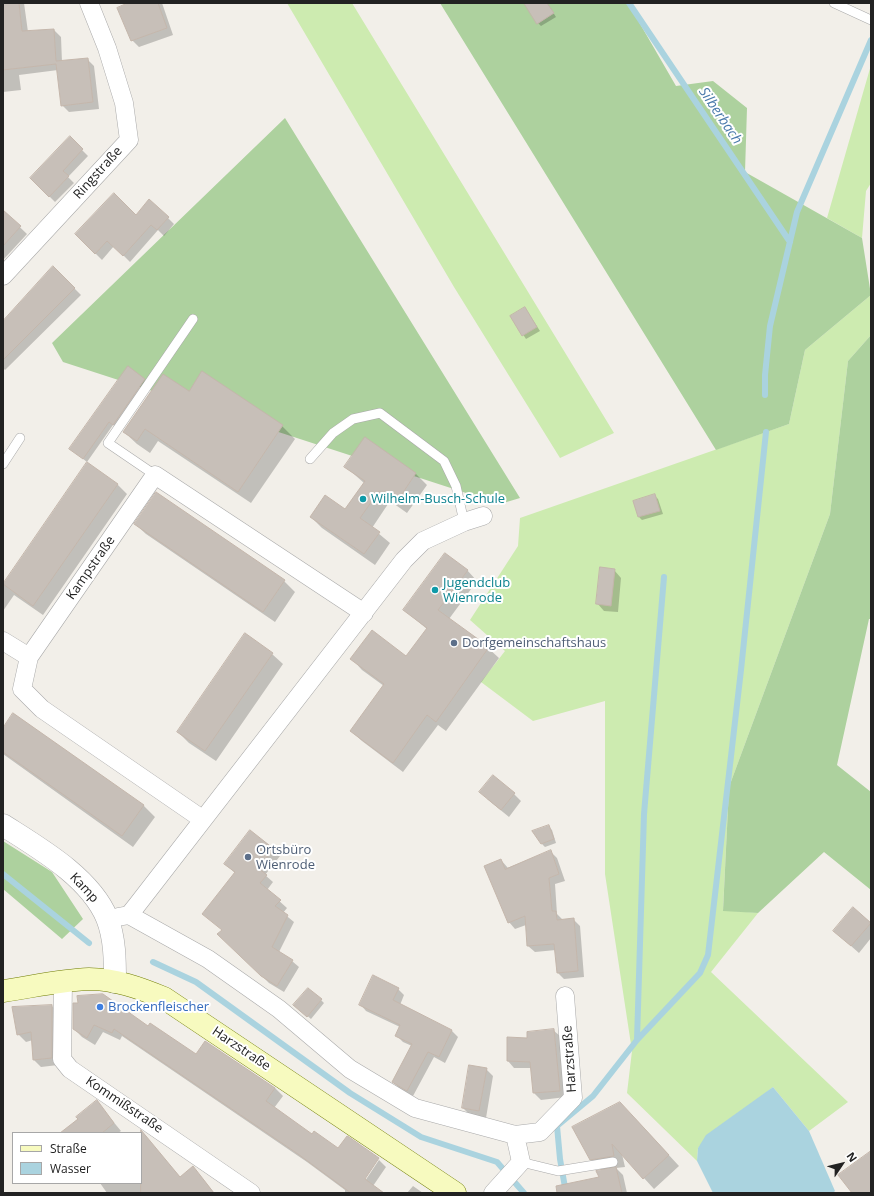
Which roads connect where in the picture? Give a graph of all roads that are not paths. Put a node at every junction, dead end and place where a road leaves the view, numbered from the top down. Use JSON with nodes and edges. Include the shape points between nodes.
{"nodes":[{"id":1,"x":89,"y":3,"type":"edge"},
{"id":2,"x":834,"y":3,"type":"edge"},
{"id":3,"x":871,"y":20,"type":"edge"},
{"id":4,"x":3,"y":276,"type":"edge"},
{"id":5,"x":193,"y":319,"type":"dead end"},
{"id":6,"x":20,"y":438,"type":"dead end"},
{"id":7,"x":310,"y":459,"type":"dead end"},
{"id":8,"x":3,"y":464,"type":"edge"},
{"id":9,"x":155,"y":475,"type":"junction"},
{"id":10,"x":483,"y":516,"type":"dead end"},
{"id":11,"x":464,"y":522,"type":"junction"},
{"id":12,"x":364,"y":613,"type":"junction"},
{"id":13,"x":3,"y":641,"type":"edge"},
{"id":14,"x":29,"y":657,"type":"junction"},
{"id":15,"x":202,"y":819,"type":"junction"},
{"id":16,"x":3,"y":825,"type":"edge"},
{"id":17,"x":129,"y":915,"type":"junction"},
{"id":18,"x":107,"y":920,"type":"junction"},
{"id":19,"x":63,"y":982,"type":"junction"},
{"id":20,"x":116,"y":982,"type":"junction"},
{"id":21,"x":3,"y":991,"type":"edge"},
{"id":22,"x":565,"y":996,"type":"dead end"},
{"id":23,"x":515,"y":1135,"type":"junction"},
{"id":24,"x":614,"y":1162,"type":"dead end"},
{"id":25,"x":518,"y":1164,"type":"junction"},
{"id":26,"x":495,"y":1190,"type":"edge"},
{"id":27,"x":251,"y":1193,"type":"edge"},
{"id":28,"x":455,"y":1193,"type":"edge"}],
"edges":[{"from":1,"to":4,"type":"street","name":"Ringstraße","via":[[107,48],[124,103],[129,140]]},
{"from":2,"to":3,"type":"lane"},
{"from":5,"to":9,"type":"lane","via":[[108,443]]},
{"from":6,"to":8,"type":"lane"},
{"from":7,"to":11,"type":"lane","via":[[333,432],[353,419],[380,413],[444,461],[456,486]]},
{"from":9,"to":12,"type":"street"},
{"from":9,"to":14,"type":"street","name":"Kampstraße"},
{"from":10,"to":11,"type":"street"},
{"from":11,"to":12,"type":"street","via":[[422,541],[404,560]]},
{"from":12,"to":15,"type":"street"},
{"from":13,"to":14,"type":"street"},
{"from":14,"to":15,"type":"street","name":"Kampstraße","via":[[22,689],[42,709]]},
{"from":15,"to":17,"type":"street"},
{"from":16,"to":18,"type":"street","name":"Kamp","via":[[69,872],[100,904]]},
{"from":17,"to":18,"type":"street"},
{"from":17,"to":23,"type":"street","name":"Harzstraße","via":[[208,959],[279,1008],[350,1069],[415,1108]]},
{"from":18,"to":20,"type":"street","name":"Kamp","via":[[114,952]]},
{"from":19,"to":20,"type":"main road","name":"Harzstraße","via":[[89,979]]},
{"from":19,"to":21,"type":"main road","name":"Harzstraße"},
{"from":19,"to":27,"type":"street","name":"Kommißstraße","via":[[62,1059],[70,1069]]},
{"from":20,"to":28,"type":"main road","name":"Harzstraße","via":[[141,988],[181,1008]]},
{"from":22,"to":23,"type":"street","name":"Harzstraße","via":[[573,1098],[540,1132]]},
{"from":23,"to":25,"type":"street"},
{"from":24,"to":25,"type":"lane","via":[[558,1171]]},
{"from":25,"to":26,"type":"street"}]}
